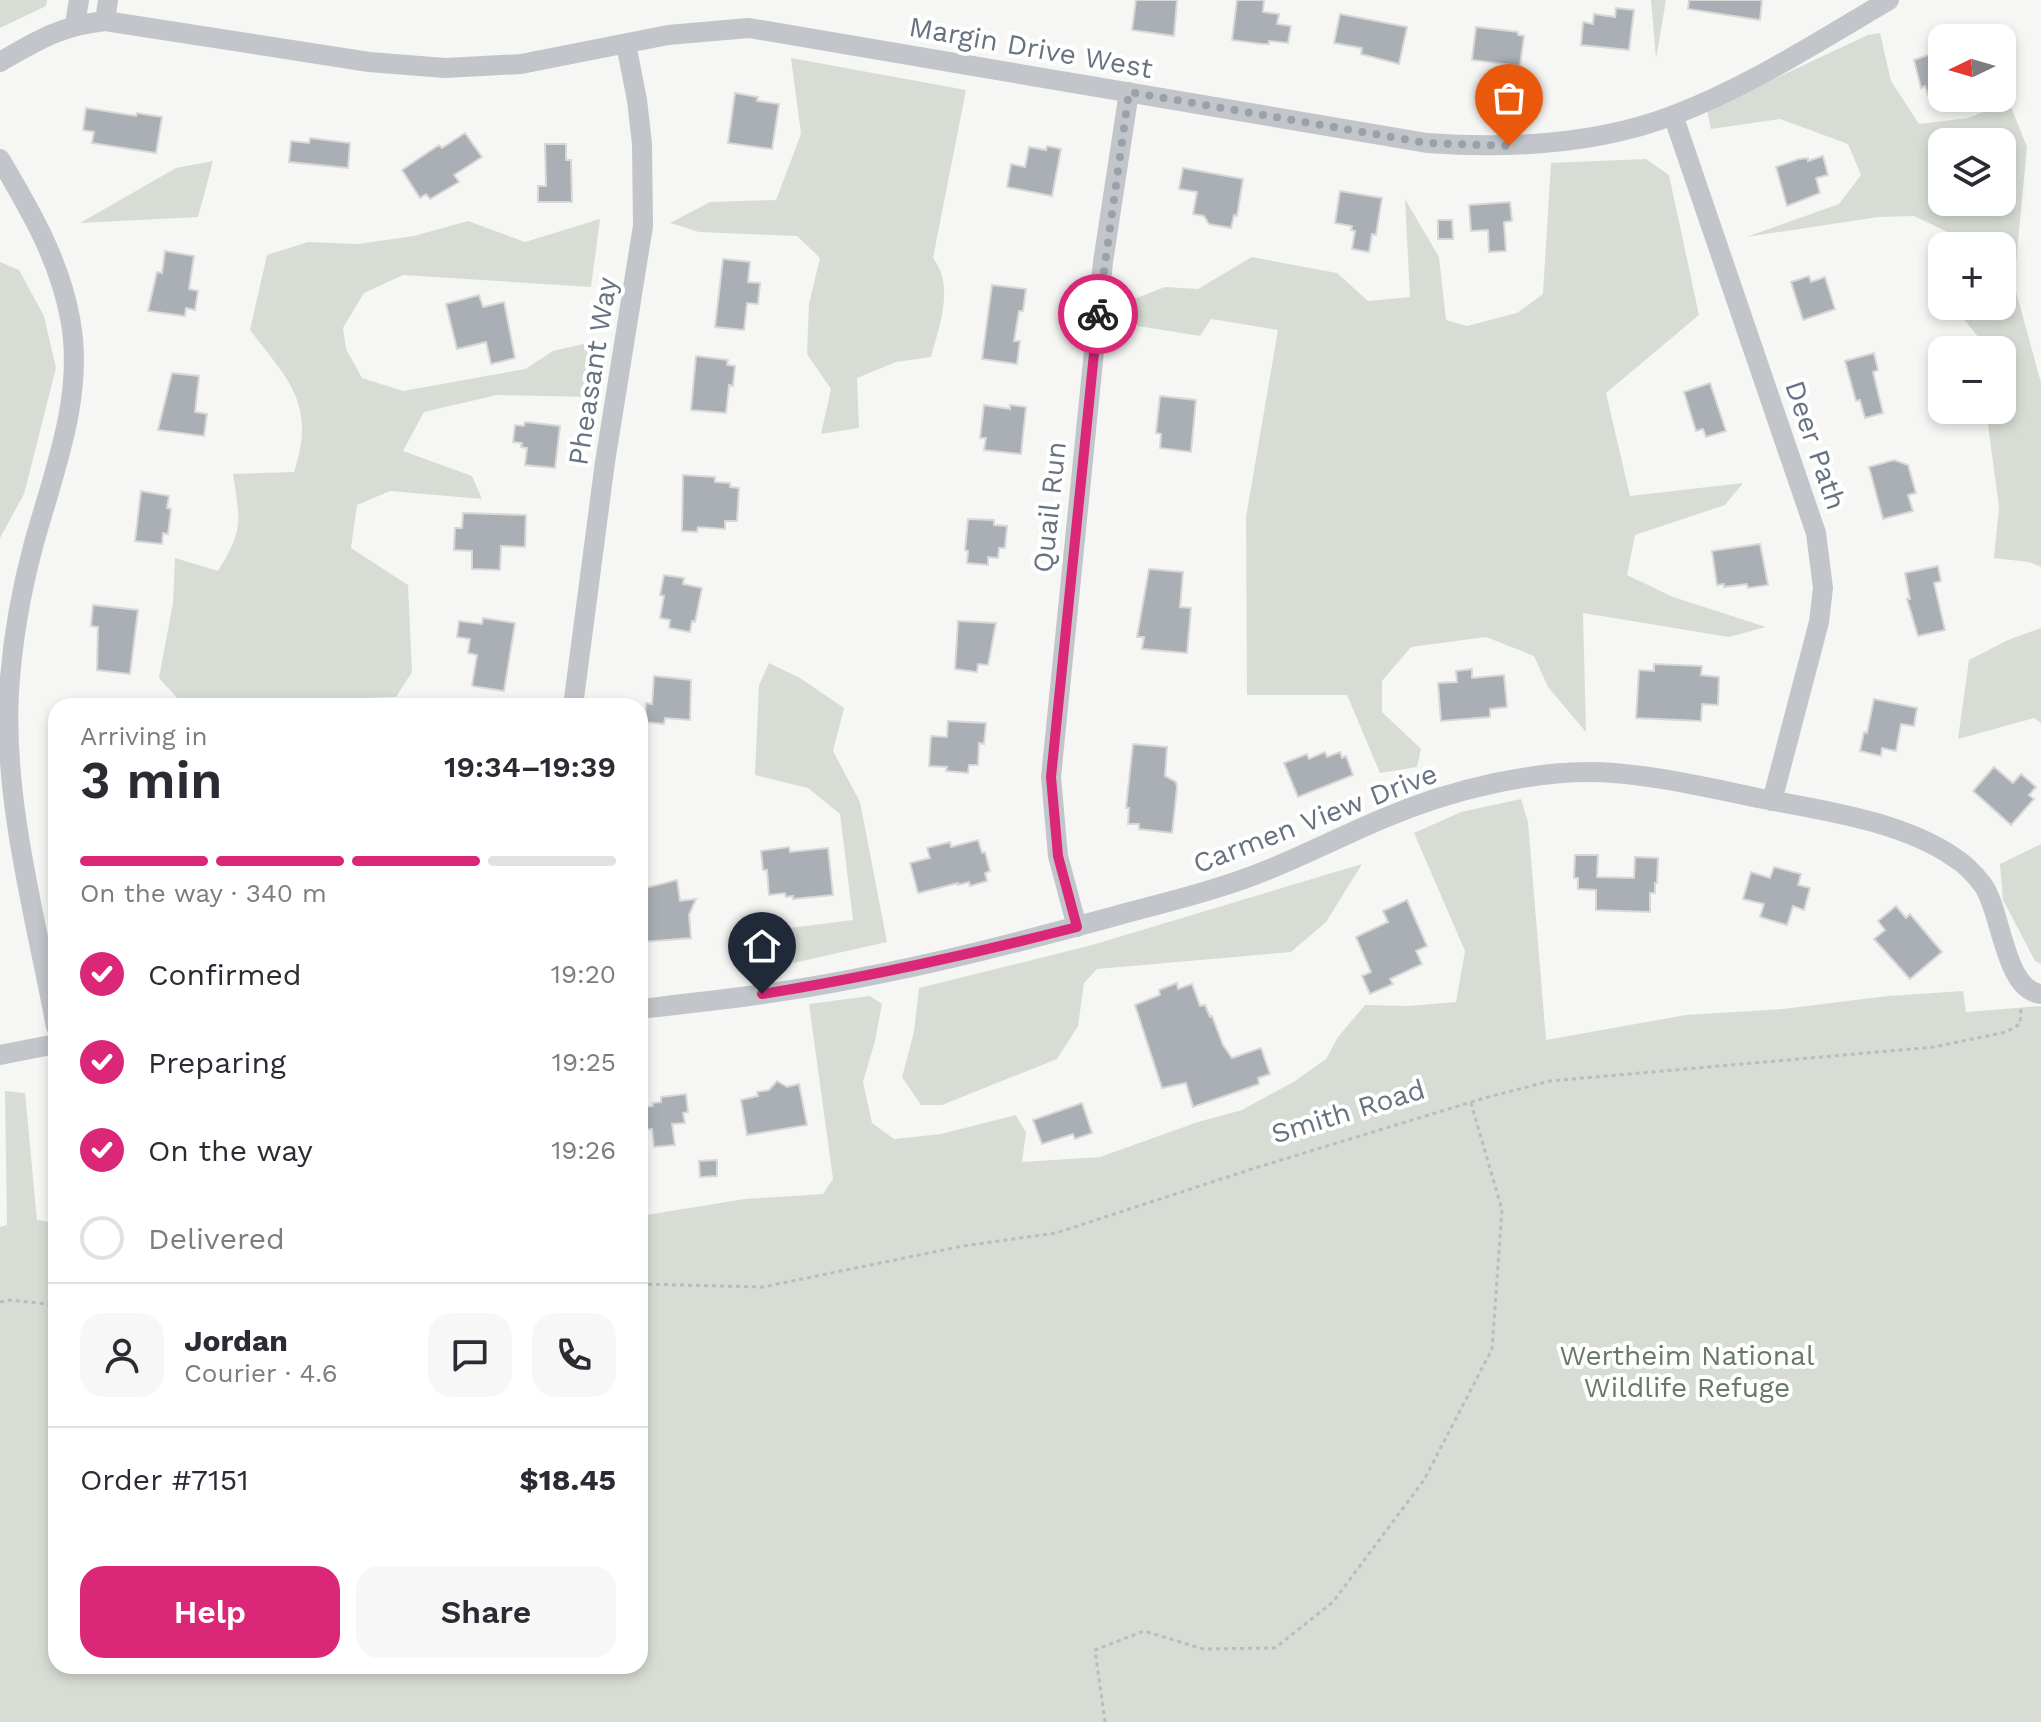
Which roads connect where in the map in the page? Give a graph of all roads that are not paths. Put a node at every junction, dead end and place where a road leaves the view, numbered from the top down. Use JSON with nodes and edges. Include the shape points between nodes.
{"nodes":[{"id":1,"x":79,"y":0,"type":"edge"},
{"id":2,"x":108,"y":0,"type":"edge"},
{"id":3,"x":1889,"y":0,"type":"edge"},
{"id":4,"x":105,"y":21,"type":"junction"},
{"id":5,"x":75,"y":24,"type":"junction"},
{"id":6,"x":626,"y":44,"type":"junction"},
{"id":7,"x":0,"y":62,"type":"edge"},
{"id":8,"x":1129,"y":92,"type":"junction"},
{"id":9,"x":1673,"y":115,"type":"junction"},
{"id":10,"x":0,"y":159,"type":"edge"},
{"id":11,"x":5,"y":689,"type":"edge"},
{"id":12,"x":574,"y":698,"type":"edge"},
{"id":13,"x":1772,"y":801,"type":"junction"},
{"id":14,"x":1077,"y":927,"type":"junction"},
{"id":15,"x":48,"y":985,"type":"edge"},
{"id":16,"x":2032,"y":990,"type":"edge"},
{"id":17,"x":648,"y":1008,"type":"edge"},
{"id":18,"x":48,"y":1046,"type":"edge"},
{"id":19,"x":0,"y":1055,"type":"edge"}],
"edges":[{"from":1,"to":5,"type":"street"},
{"from":2,"to":4,"type":"street"},
{"from":3,"to":9,"type":"street","name":"Margin Drive West","via":[[1753,80]]},
{"from":4,"to":5,"type":"street","name":"Margin Drive West"},
{"from":4,"to":6,"type":"street","name":"Margin Drive West","via":[[369,62],[445,68],[521,64]]},
{"from":5,"to":7,"type":"street","name":"Margin Drive West"},
{"from":6,"to":8,"type":"street","name":"Margin Drive West","via":[[749,28]]},
{"from":6,"to":12,"type":"street","name":"Pheasant Way","via":[[642,144],[643,226]]},
{"from":8,"to":9,"type":"street","name":"Margin Drive West","via":[[1427,143],[1487,147],[1606,133]]},
{"from":8,"to":14,"type":"street","name":"Quail Run","via":[[1101,278],[1051,777],[1058,856]]},
{"from":9,"to":13,"type":"street","name":"Deer Path","via":[[1821,560],[1819,622]]},
{"from":10,"to":11,"type":"street","via":[[57,267],[71,320],[73,368],[68,418],[34,544]]},
{"from":11,"to":15,"type":"street","via":[[17,820]]},
{"from":13,"to":14,"type":"street","name":"Carmen View Drive","via":[[1611,772],[1506,781],[1386,817],[1227,885]]},
{"from":13,"to":16,"type":"street","name":"Carmen View Drive","via":[[1908,833],[1957,859],[1984,886],[2012,968]]},
{"from":14,"to":17,"type":"street","name":"Carmen View Drive","via":[[852,980]]},
{"from":18,"to":19,"type":"street"}]}
